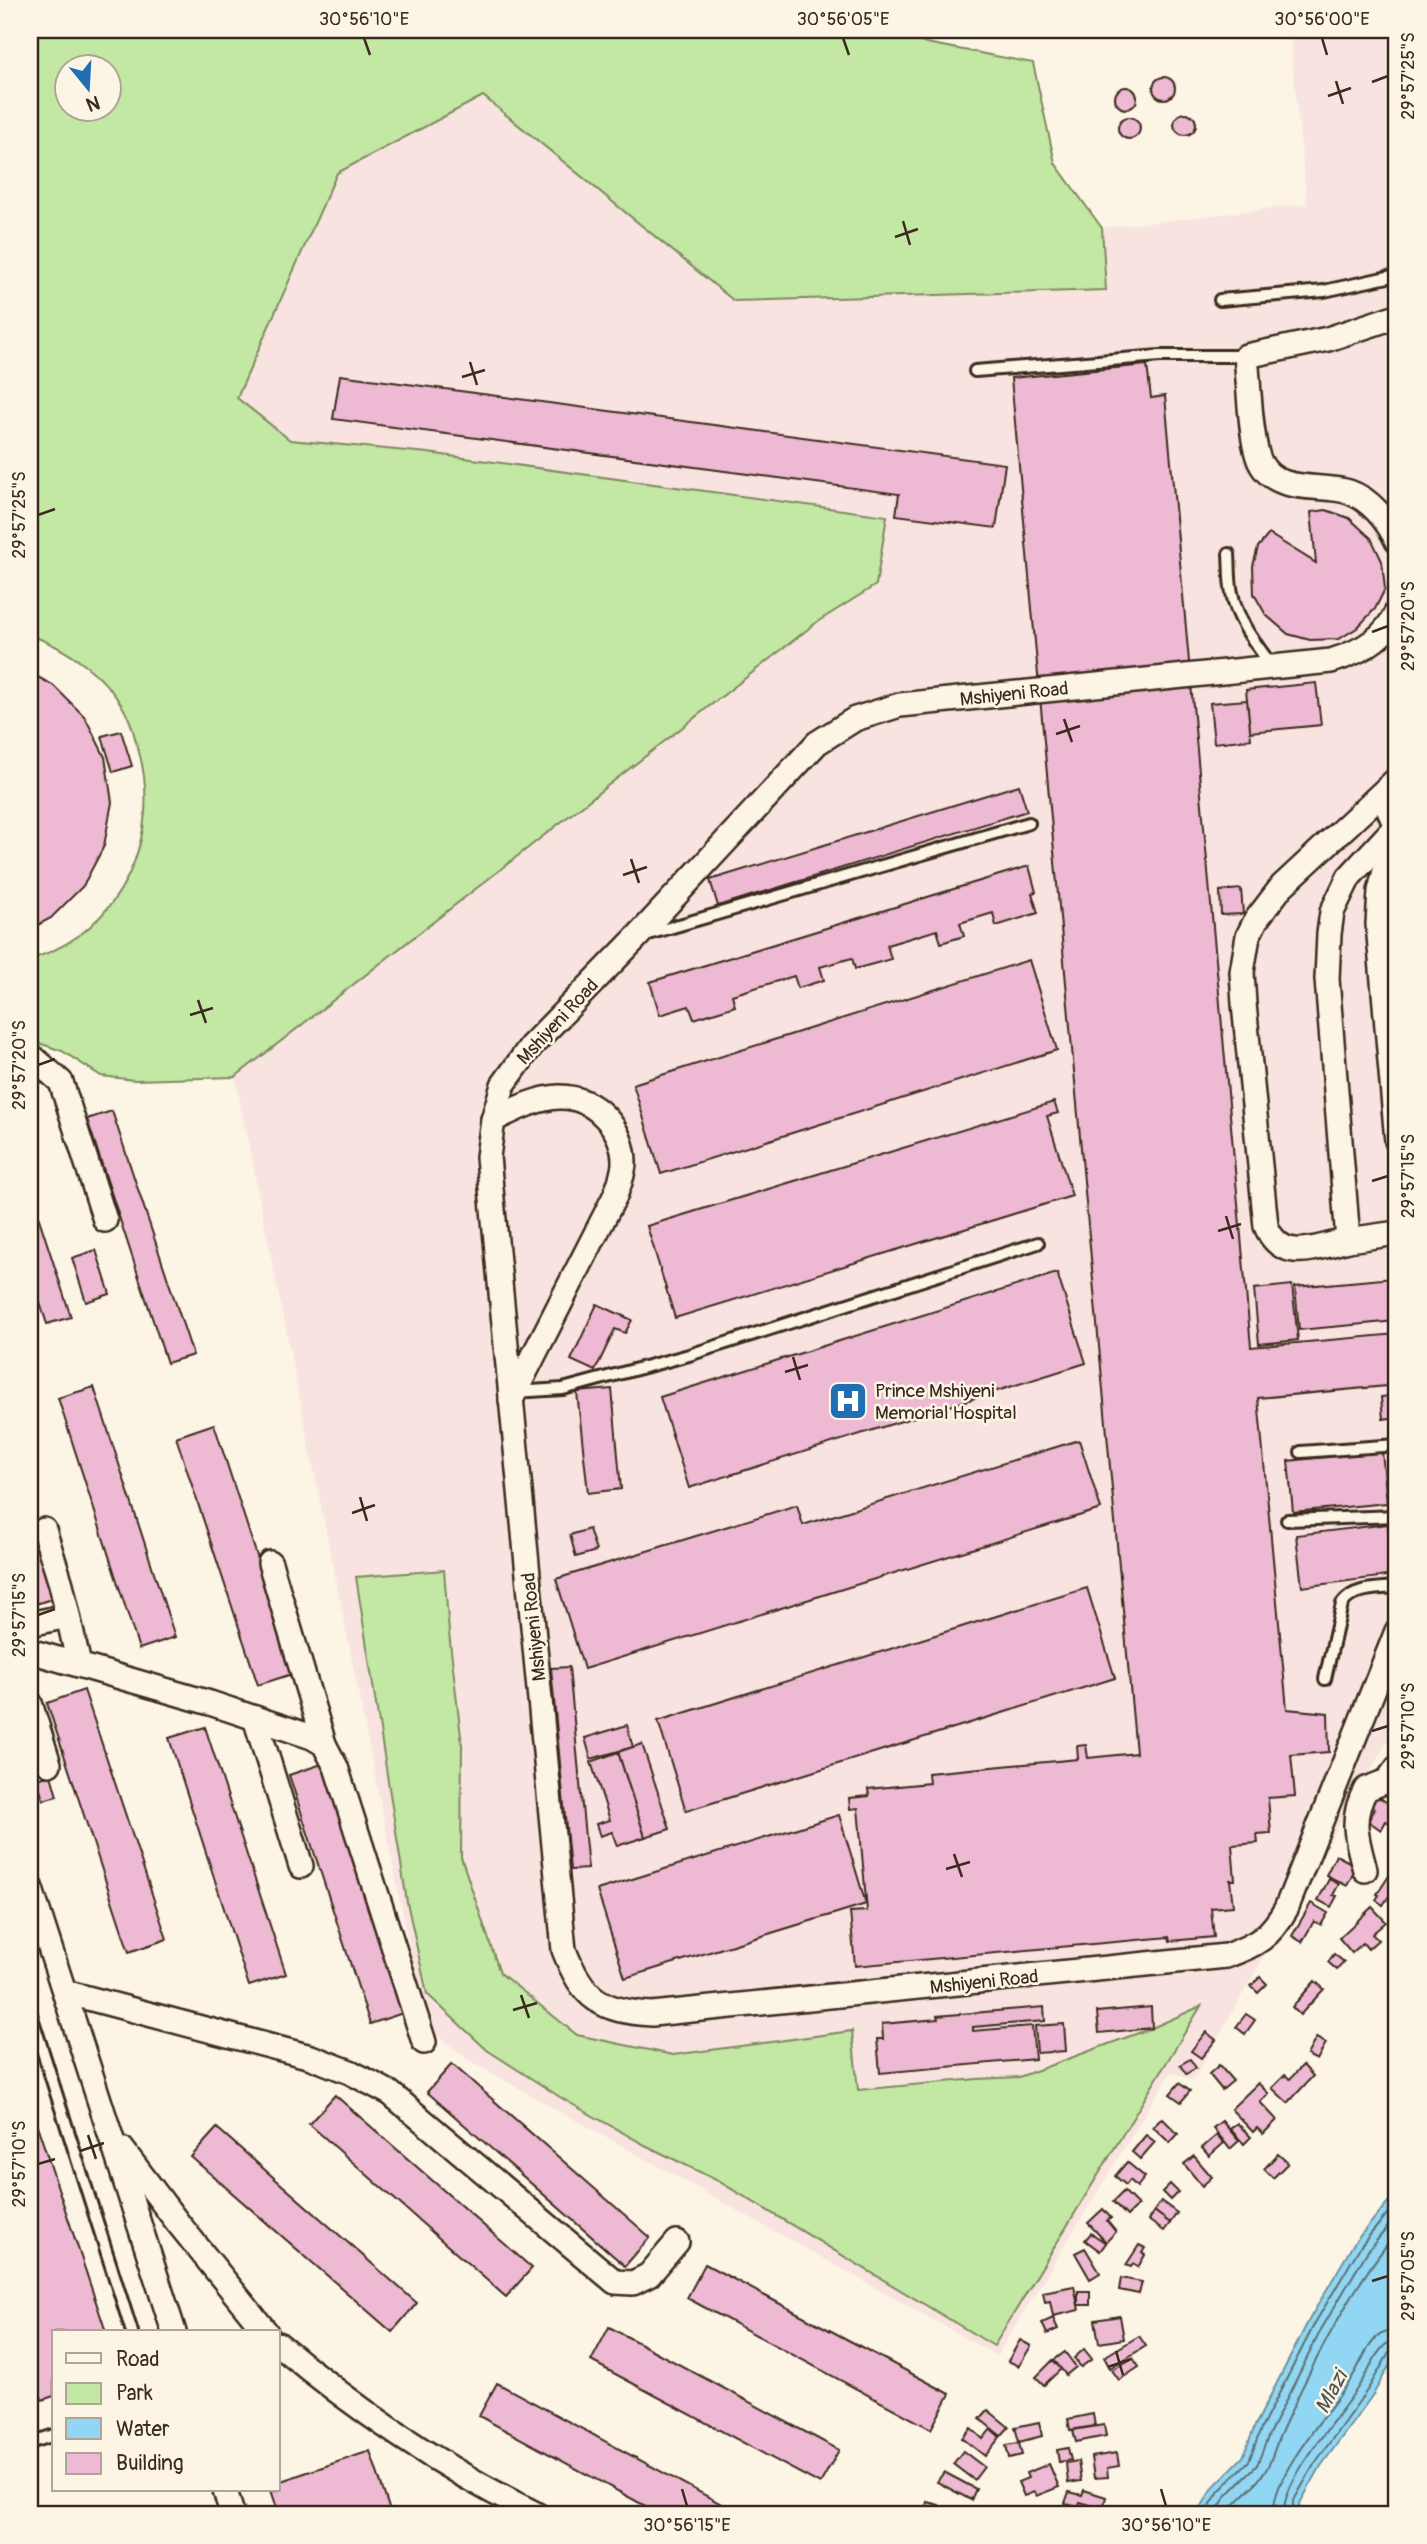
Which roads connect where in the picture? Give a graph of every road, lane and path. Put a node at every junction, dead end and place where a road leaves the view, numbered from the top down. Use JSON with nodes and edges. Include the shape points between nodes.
{"nodes":[{"id":1,"x":1397,"y":275,"type":"edge"},
{"id":2,"x":1220,"y":300,"type":"dead end"},
{"id":3,"x":1397,"y":316,"type":"edge"},
{"id":4,"x":1246,"y":356,"type":"junction"},
{"id":5,"x":975,"y":371,"type":"dead end"},
{"id":6,"x":1397,"y":541,"type":"edge"},
{"id":7,"x":1229,"y":554,"type":"dead end"},
{"id":8,"x":1397,"y":611,"type":"edge"},
{"id":9,"x":1272,"y":666,"type":"junction"},
{"id":10,"x":1390,"y":787,"type":"edge"},
{"id":11,"x":1028,"y":823,"type":"dead end"},
{"id":12,"x":1397,"y":826,"type":"edge"},
{"id":13,"x":636,"y":938,"type":"junction"},
{"id":14,"x":30,"y":1055,"type":"edge"},
{"id":15,"x":493,"y":1120,"type":"junction"},
{"id":16,"x":1397,"y":1142,"type":"edge"},
{"id":17,"x":105,"y":1220,"type":"dead end"},
{"id":18,"x":1397,"y":1233,"type":"edge"},
{"id":19,"x":1348,"y":1240,"type":"junction"},
{"id":20,"x":1038,"y":1243,"type":"dead end"},
{"id":21,"x":513,"y":1396,"type":"junction"},
{"id":22,"x":1397,"y":1445,"type":"edge"},
{"id":23,"x":1301,"y":1452,"type":"dead end"},
{"id":24,"x":1397,"y":1517,"type":"edge"},
{"id":25,"x":1287,"y":1520,"type":"dead end"},
{"id":26,"x":44,"y":1530,"type":"dead end"},
{"id":27,"x":270,"y":1563,"type":"dead end"},
{"id":28,"x":1397,"y":1587,"type":"edge"},
{"id":29,"x":67,"y":1616,"type":"junction"},
{"id":30,"x":30,"y":1624,"type":"edge"},
{"id":31,"x":1397,"y":1631,"type":"edge"},
{"id":32,"x":30,"y":1651,"type":"edge"},
{"id":33,"x":79,"y":1665,"type":"junction"},
{"id":34,"x":1325,"y":1679,"type":"dead end"},
{"id":35,"x":30,"y":1703,"type":"edge"},
{"id":36,"x":255,"y":1718,"type":"junction"},
{"id":37,"x":324,"y":1744,"type":"junction"},
{"id":38,"x":49,"y":1764,"type":"dead end"},
{"id":39,"x":1397,"y":1768,"type":"edge"},
{"id":40,"x":300,"y":1866,"type":"dead end"},
{"id":41,"x":1364,"y":1870,"type":"dead end"},
{"id":42,"x":30,"y":1886,"type":"edge"},
{"id":43,"x":65,"y":1992,"type":"junction"},
{"id":44,"x":30,"y":2011,"type":"edge"},
{"id":45,"x":424,"y":2042,"type":"dead end"},
{"id":46,"x":111,"y":2136,"type":"junction"},
{"id":47,"x":677,"y":2242,"type":"dead end"},
{"id":48,"x":131,"y":2330,"type":"edge"},
{"id":49,"x":173,"y":2330,"type":"edge"},
{"id":50,"x":264,"y":2330,"type":"edge"},
{"id":51,"x":280,"y":2346,"type":"edge"},
{"id":52,"x":52,"y":2436,"type":"edge"},
{"id":53,"x":30,"y":2444,"type":"edge"},
{"id":54,"x":226,"y":2492,"type":"edge"},
{"id":55,"x":233,"y":2514,"type":"edge"},
{"id":56,"x":536,"y":2514,"type":"edge"}],
"edges":[{"from":1,"to":2,"type":"lane","via":[[1324,291]]},
{"from":3,"to":4,"type":"street","via":[[1328,339]]},
{"from":4,"to":5,"type":"lane","via":[[1160,356]]},
{"from":4,"to":6,"type":"street","via":[[1256,447],[1263,467],[1301,488],[1349,492],[1390,525]]},
{"from":7,"to":9,"type":"lane","via":[[1236,610]]},
{"from":8,"to":9,"type":"street","name":"Mshiyeni Road","via":[[1382,634],[1349,655]]},
{"from":9,"to":13,"type":"street","name":"Mshiyeni Road","via":[[900,705],[855,719],[817,743]]},
{"from":10,"to":12,"type":"street"},
{"from":10,"to":19,"type":"street","via":[[1268,902],[1248,936],[1242,972],[1266,1226],[1275,1243],[1291,1250]]},
{"from":11,"to":13,"type":"lane"},
{"from":12,"to":16,"type":"street","via":[[1380,891],[1378,924]]},
{"from":12,"to":19,"type":"street","via":[[1349,877],[1332,912],[1329,934],[1327,979]]},
{"from":13,"to":15,"type":"street","name":"Mshiyeni Road","via":[[531,1046],[503,1085]]},
{"from":14,"to":17,"type":"street","via":[[61,1082]]},
{"from":15,"to":21,"type":"street","name":"Mshiyeni Road","via":[[488,1157]]},
{"from":15,"to":21,"type":"street","via":[[537,1101],[573,1098],[605,1116],[617,1133],[624,1163],[615,1196]]},
{"from":18,"to":19,"type":"street"},
{"from":20,"to":21,"type":"lane","via":[[664,1362],[563,1389]]},
{"from":21,"to":31,"type":"street","name":"Mshiyeni Road","via":[[564,1950],[578,1983],[591,1997],[628,2013],[1026,1977],[1226,1956],[1247,1949],[1276,1926],[1286,1909]]},
{"from":22,"to":23,"type":"lane"},
{"from":24,"to":25,"type":"lane"},
{"from":26,"to":29,"type":"street"},
{"from":27,"to":37,"type":"street"},
{"from":28,"to":34,"type":"lane","via":[[1357,1592],[1342,1604]]},
{"from":29,"to":30,"type":"street"},
{"from":29,"to":33,"type":"street"},
{"from":32,"to":33,"type":"street"},
{"from":33,"to":36,"type":"street"},
{"from":35,"to":38,"type":"street"},
{"from":36,"to":37,"type":"street"},
{"from":36,"to":40,"type":"street"},
{"from":37,"to":45,"type":"street","via":[[336,1766]]},
{"from":39,"to":41,"type":"street","via":[[1387,1781],[1366,1789],[1357,1805],[1356,1833]]},
{"from":42,"to":43,"type":"street"},
{"from":43,"to":46,"type":"street"},
{"from":43,"to":47,"type":"street","via":[[311,2057],[390,2093],[615,2282],[633,2283],[649,2275]]},
{"from":44,"to":48,"type":"lane"},
{"from":46,"to":49,"type":"street"},
{"from":46,"to":50,"type":"street"},
{"from":51,"to":56,"type":"street","via":[[419,2449]]},
{"from":52,"to":53,"type":"lane"},
{"from":54,"to":55,"type":"street"}]}
